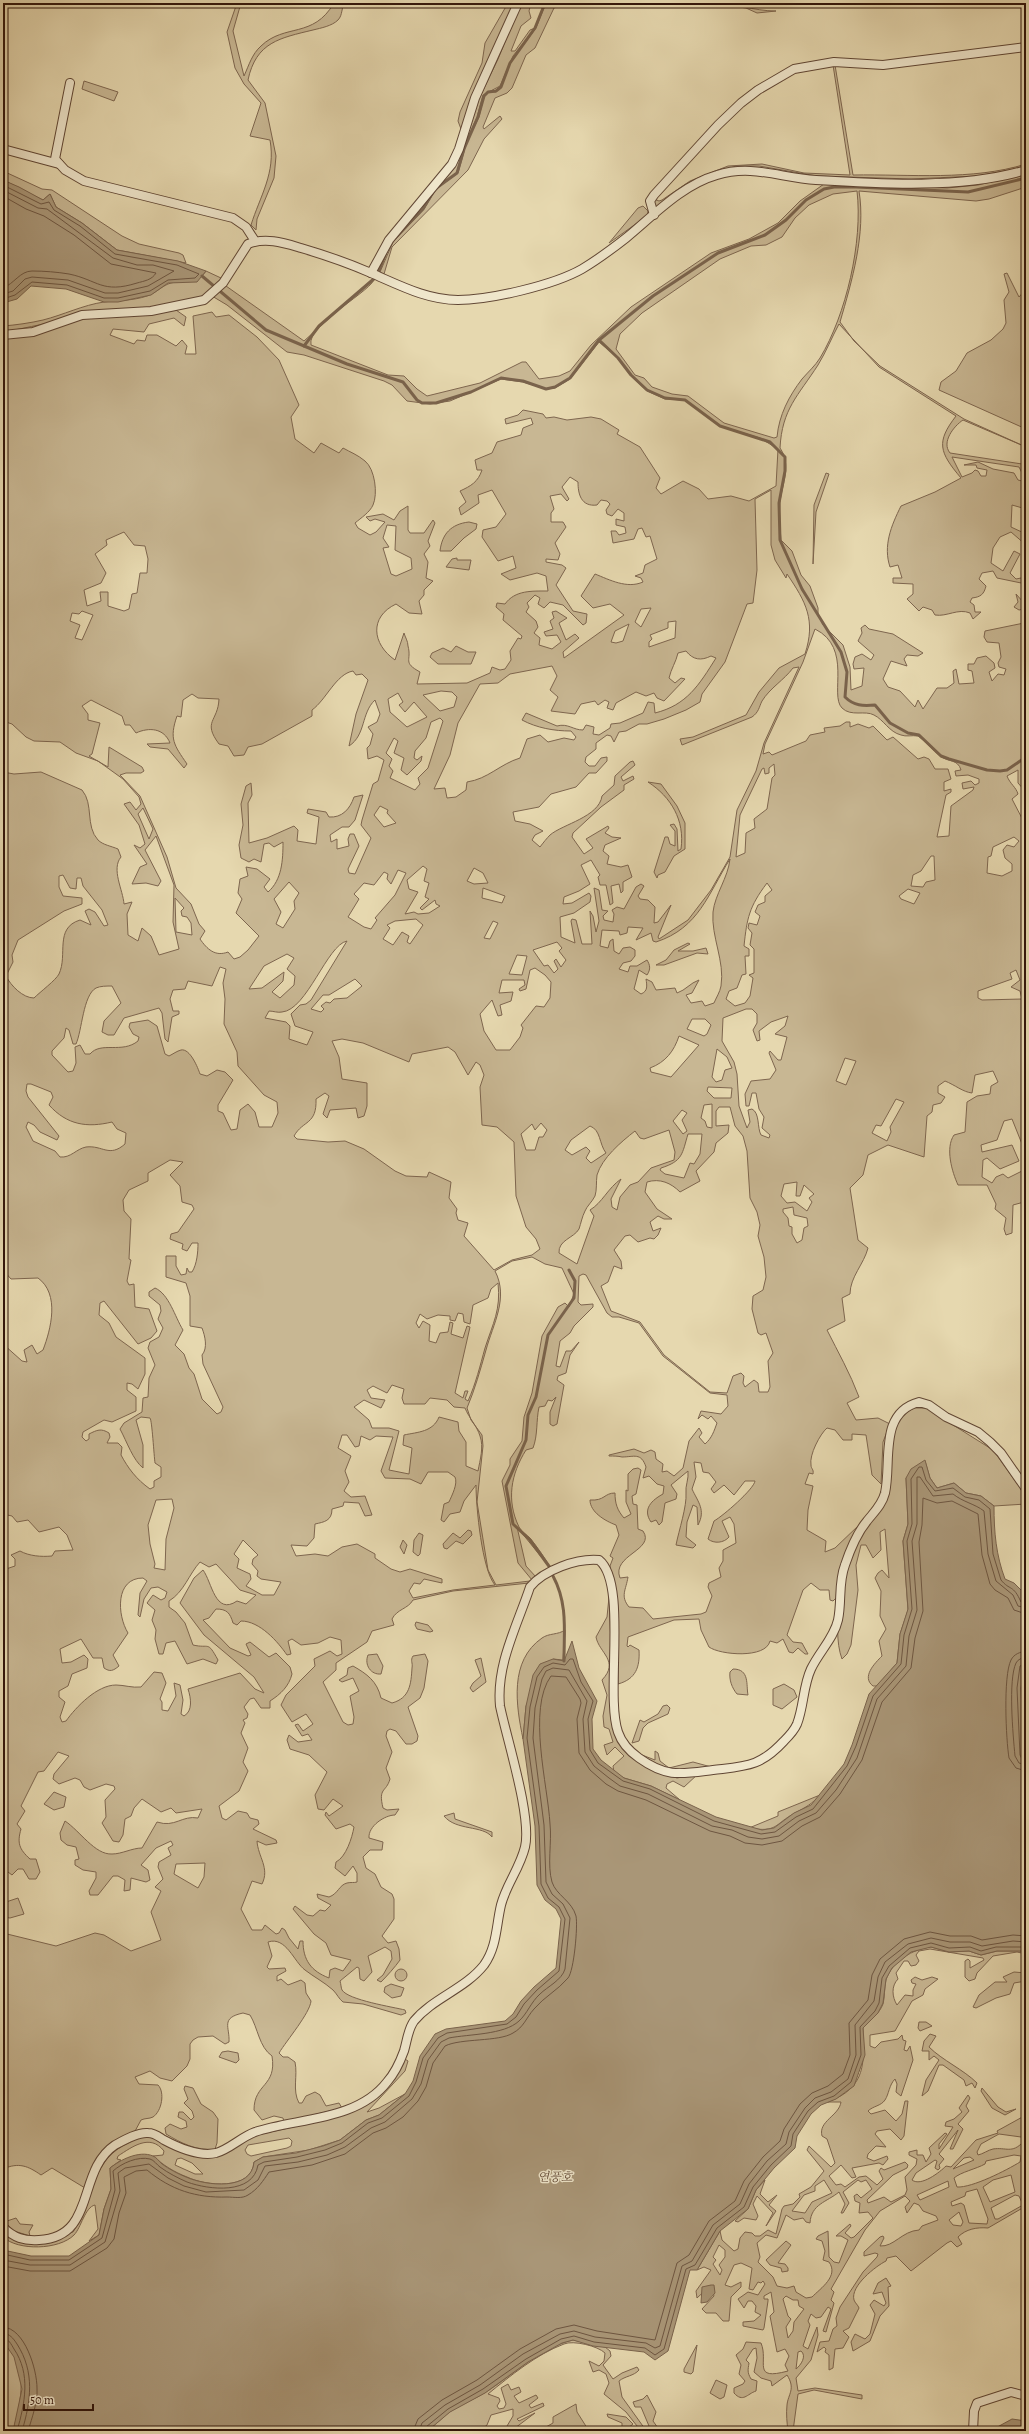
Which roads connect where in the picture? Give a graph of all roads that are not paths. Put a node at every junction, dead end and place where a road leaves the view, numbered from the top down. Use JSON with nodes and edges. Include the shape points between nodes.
{"nodes":[{"id":1,"x":518,"y":3,"type":"edge"},
{"id":2,"x":1026,"y":47,"type":"edge"},
{"id":3,"x":70,"y":83,"type":"dead end"},
{"id":4,"x":3,"y":149,"type":"edge"},
{"id":5,"x":58,"y":164,"type":"junction"},
{"id":6,"x":1026,"y":170,"type":"edge"},
{"id":7,"x":654,"y":215,"type":"junction"},
{"id":8,"x":255,"y":241,"type":"junction"},
{"id":9,"x":371,"y":273,"type":"junction"},
{"id":10,"x":3,"y":335,"type":"edge"},
{"id":11,"x":1026,"y":1489,"type":"edge"},
{"id":12,"x":3,"y":2227,"type":"edge"},
{"id":13,"x":1026,"y":2396,"type":"edge"},
{"id":14,"x":973,"y":2431,"type":"edge"}],
"edges":[{"from":1,"to":9,"type":"street","via":[[475,98],[452,164],[389,240]]},
{"from":2,"to":7,"type":"street","via":[[883,65],[834,62],[794,69],[758,90],[718,125],[650,201]]},
{"from":3,"to":5,"type":"street","via":[[55,160]]},
{"from":4,"to":5,"type":"street"},
{"from":5,"to":8,"type":"street","via":[[84,181],[233,218],[246,226]]},
{"from":6,"to":7,"type":"street","via":[[989,179],[914,183],[815,180],[770,171],[733,171],[699,182]]},
{"from":7,"to":9,"type":"street","via":[[620,243],[580,270],[496,296],[456,300],[442,298],[410,290]]},
{"from":8,"to":9,"type":"street","via":[[272,241],[293,246]]},
{"from":8,"to":10,"type":"street","via":[[248,244],[223,283],[204,300],[151,311],[82,315],[33,332]]},
{"from":11,"to":12,"type":"street","via":[[1001,1453],[978,1432],[919,1402],[903,1410],[893,1425],[888,1442],[885,1494],[878,1509],[861,1530],[846,1560],[837,1623],[810,1670],[798,1723],[768,1757],[747,1766],[673,1775],[650,1765],[630,1751],[623,1743],[616,1724],[614,1618],[607,1569],[599,1560],[584,1560],[539,1579],[530,1587],[501,1674],[499,1690],[500,1706],[523,1812],[526,1836],[523,1854],[504,1894],[489,1958],[471,1979],[430,2007],[413,2023],[403,2053],[386,2085],[352,2107],[320,2118],[254,2132],[214,2153],[185,2150],[154,2133],[140,2134],[116,2145],[102,2157],[91,2177],[81,2211],[69,2230],[55,2237],[32,2240],[15,2237]]},
{"from":13,"to":14,"type":"street","via":[[1012,2392],[977,2403]]}]}
